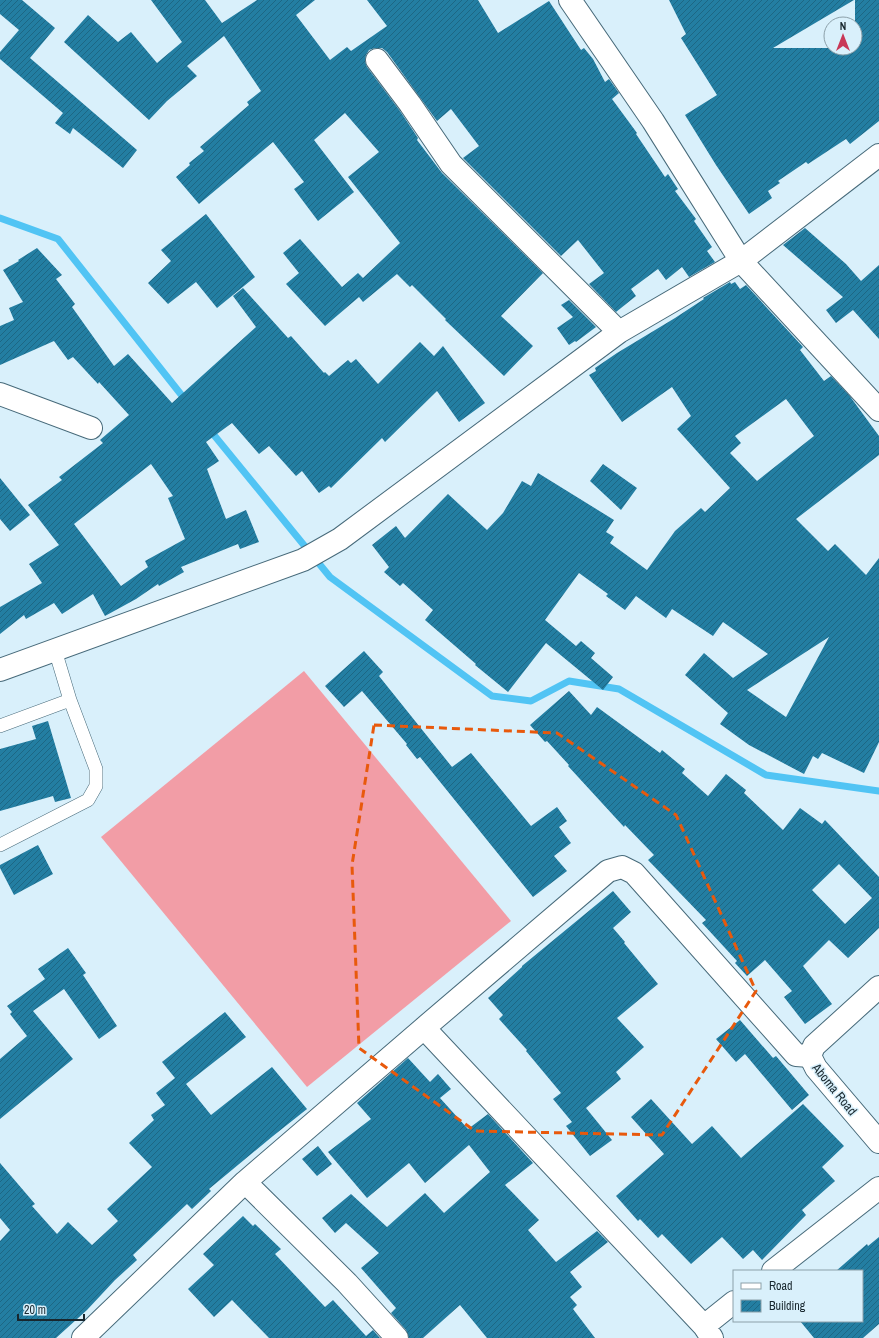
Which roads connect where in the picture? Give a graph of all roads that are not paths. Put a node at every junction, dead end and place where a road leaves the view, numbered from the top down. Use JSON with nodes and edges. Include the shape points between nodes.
{"nodes":[{"id":1,"x":570,"y":0,"type":"edge"},
{"id":2,"x":377,"y":60,"type":"dead end"},
{"id":3,"x":879,"y":155,"type":"edge"},
{"id":4,"x":741,"y":261,"type":"junction"},
{"id":5,"x":619,"y":332,"type":"junction"},
{"id":6,"x":0,"y":394,"type":"edge"},
{"id":7,"x":879,"y":410,"type":"edge"},
{"id":8,"x":91,"y":428,"type":"dead end"},
{"id":9,"x":54,"y":650,"type":"junction"},
{"id":10,"x":0,"y":670,"type":"edge"},
{"id":11,"x":70,"y":700,"type":"junction"},
{"id":12,"x":0,"y":726,"type":"edge"},
{"id":13,"x":0,"y":846,"type":"edge"},
{"id":14,"x":879,"y":987,"type":"edge"},
{"id":15,"x":424,"y":1028,"type":"junction"},
{"id":16,"x":810,"y":1056,"type":"junction"},
{"id":17,"x":879,"y":1142,"type":"edge"},
{"id":18,"x":245,"y":1182,"type":"junction"},
{"id":19,"x":879,"y":1188,"type":"edge"},
{"id":20,"x":774,"y":1270,"type":"edge"},
{"id":21,"x":733,"y":1303,"type":"edge"},
{"id":22,"x":708,"y":1332,"type":"edge"},
{"id":23,"x":83,"y":1338,"type":"edge"},
{"id":24,"x":397,"y":1338,"type":"edge"}],
"edges":[{"from":1,"to":4,"type":"street","via":[[653,121]]},
{"from":2,"to":5,"type":"street","via":[[451,164]]},
{"from":3,"to":4,"type":"street"},
{"from":4,"to":5,"type":"street"},
{"from":4,"to":7,"type":"street"},
{"from":5,"to":9,"type":"street","via":[[340,539],[303,560]]},
{"from":6,"to":8,"type":"street"},
{"from":9,"to":10,"type":"street"},
{"from":9,"to":11,"type":"lane"},
{"from":11,"to":12,"type":"lane"},
{"from":11,"to":13,"type":"lane","via":[[96,770],[96,786],[88,800]]},
{"from":14,"to":16,"type":"street","name":"Aboma Road","via":[[814,1046]]},
{"from":15,"to":16,"type":"street","via":[[608,872],[622,867],[634,873],[796,1055]]},
{"from":15,"to":18,"type":"street"},
{"from":15,"to":22,"type":"street"},
{"from":16,"to":17,"type":"street","name":"Aboma Road","via":[[816,1068]]},
{"from":18,"to":23,"type":"street"},
{"from":18,"to":24,"type":"street","via":[[347,1283]]},
{"from":19,"to":20,"type":"street"},
{"from":21,"to":22,"type":"street"}]}
